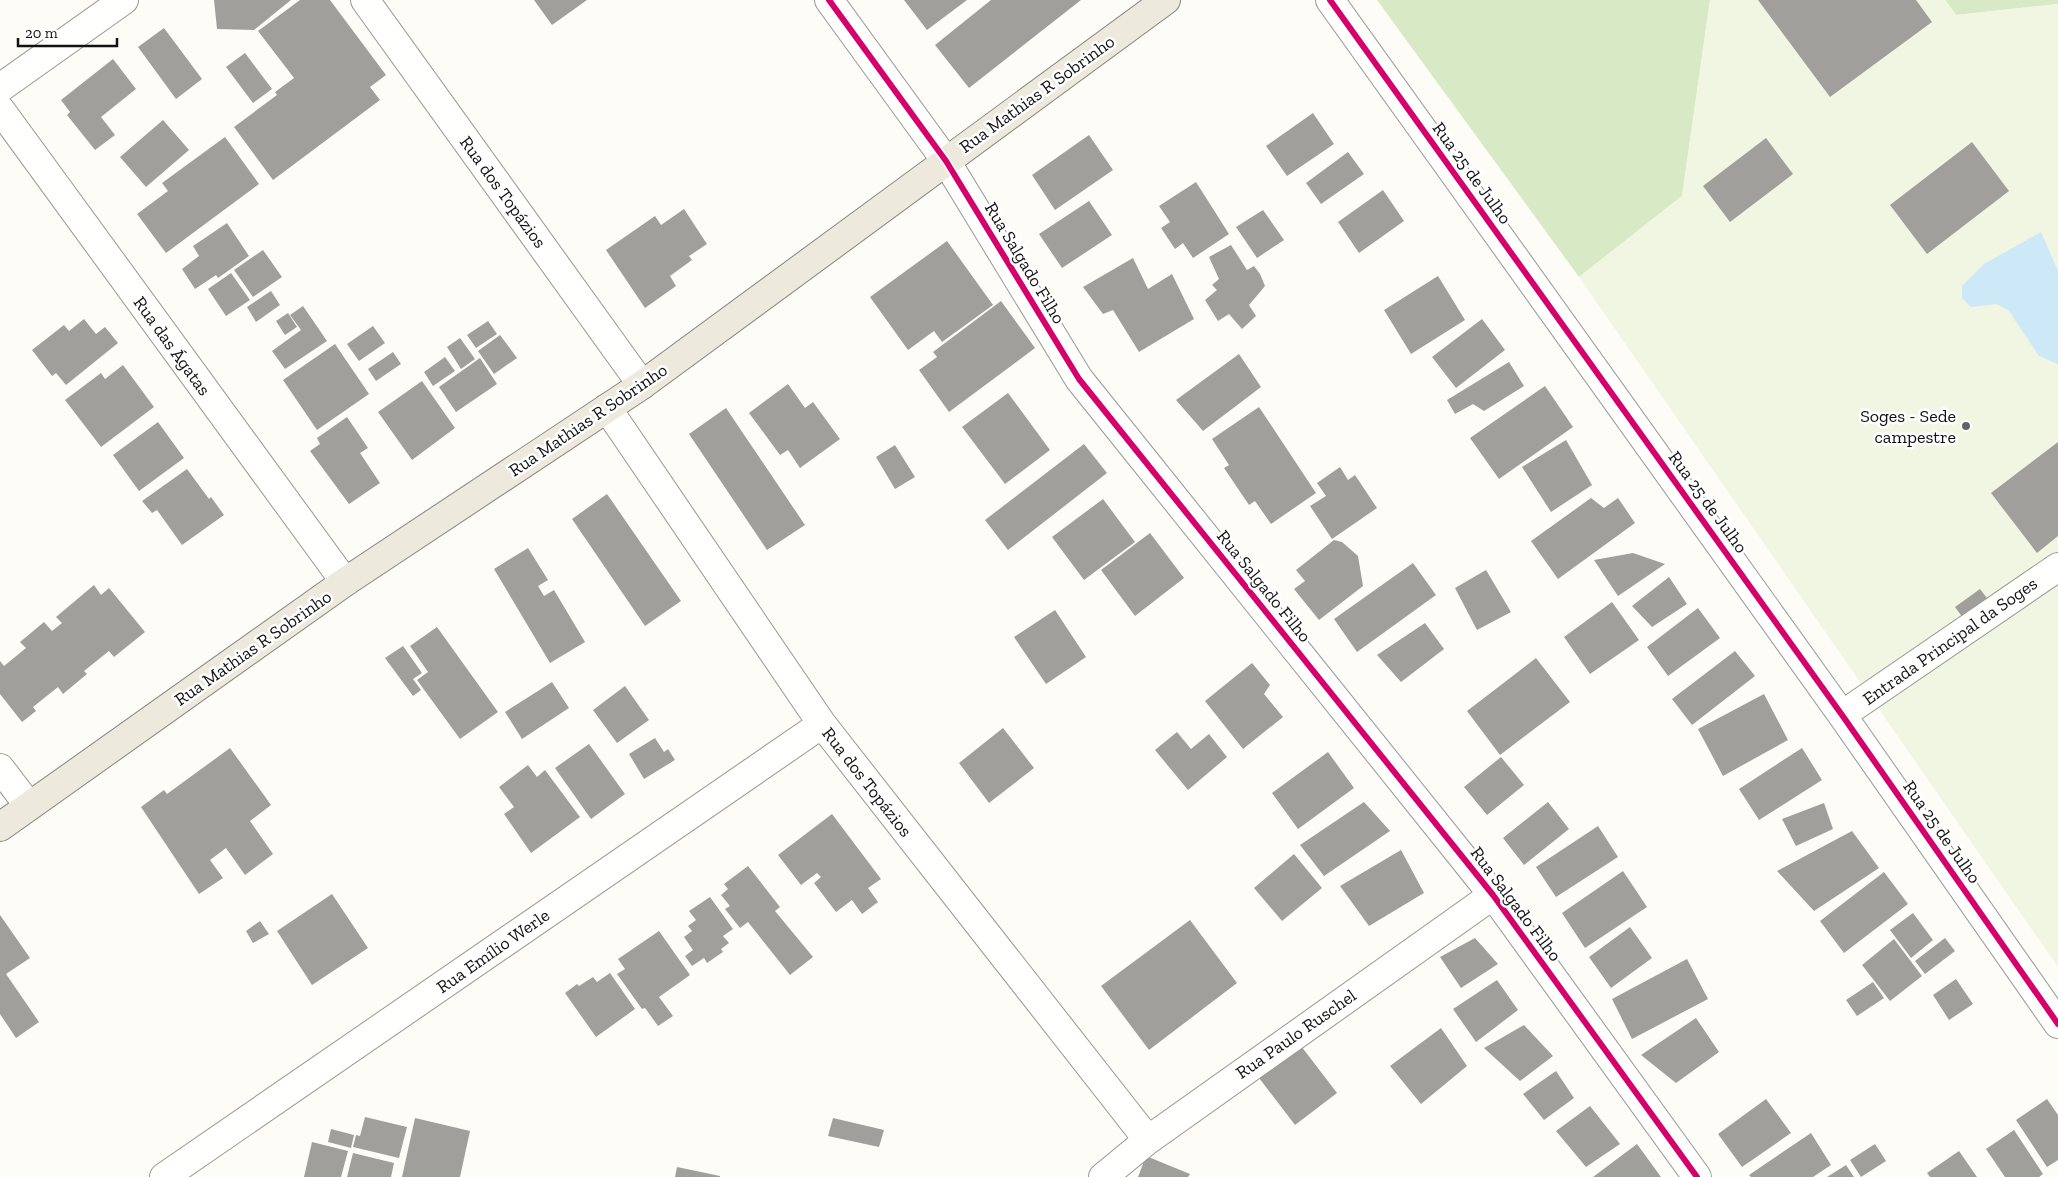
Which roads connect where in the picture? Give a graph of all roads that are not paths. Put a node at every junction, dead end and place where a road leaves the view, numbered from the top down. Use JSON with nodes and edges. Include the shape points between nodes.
{"nodes":[{"id":1,"x":124,"y":0,"type":"edge"},
{"id":2,"x":365,"y":0,"type":"edge"},
{"id":3,"x":829,"y":0,"type":"edge"},
{"id":4,"x":1166,"y":0,"type":"edge"},
{"id":5,"x":1330,"y":0,"type":"edge"},
{"id":6,"x":0,"y":88,"type":"edge"},
{"id":7,"x":0,"y":109,"type":"edge"},
{"id":8,"x":946,"y":161,"type":"junction"},
{"id":9,"x":642,"y":385,"type":"junction"},
{"id":10,"x":606,"y":408,"type":"junction"},
{"id":11,"x":2058,"y":567,"type":"edge"},
{"id":12,"x":345,"y":582,"type":"junction"},
{"id":13,"x":1842,"y":715,"type":"junction"},
{"id":14,"x":822,"y":724,"type":"junction"},
{"id":15,"x":0,"y":768,"type":"edge"},
{"id":16,"x":30,"y":806,"type":"junction"},
{"id":17,"x":0,"y":827,"type":"edge"},
{"id":18,"x":1493,"y":895,"type":"junction"},
{"id":19,"x":2058,"y":1024,"type":"edge"},
{"id":20,"x":1148,"y":1140,"type":"junction"},
{"id":21,"x":164,"y":1177,"type":"edge"},
{"id":22,"x":1103,"y":1177,"type":"edge"},
{"id":23,"x":1697,"y":1177,"type":"edge"}],
"edges":[{"from":1,"to":6,"type":"street"},
{"from":2,"to":9,"type":"street","name":"Rua dos Topázios"},
{"from":3,"to":8,"type":"street","name":"Rua Salgado Filho"},
{"from":4,"to":8,"type":"main road","name":"Rua Mathias R Sobrinho"},
{"from":5,"to":13,"type":"street","name":"Rua 25 de Julho"},
{"from":7,"to":12,"type":"street","name":"Rua das Ágatas"},
{"from":8,"to":9,"type":"main road","name":"Rua Mathias R Sobrinho"},
{"from":8,"to":18,"type":"street","name":"Rua Salgado Filho","via":[[1079,379]]},
{"from":9,"to":10,"type":"main road","name":"Rua Mathias R Sobrinho"},
{"from":10,"to":12,"type":"main road","name":"Rua Mathias R Sobrinho"},
{"from":10,"to":14,"type":"street","name":"Rua dos Topázios"},
{"from":11,"to":13,"type":"street","name":"Entrada Principal da Soges"},
{"from":12,"to":16,"type":"main road","name":"Rua Mathias R Sobrinho"},
{"from":13,"to":19,"type":"street","name":"Rua 25 de Julho"},
{"from":14,"to":20,"type":"street","name":"Rua dos Topázios"},
{"from":14,"to":21,"type":"street","name":"Rua Emílio Werle"},
{"from":15,"to":16,"type":"street"},
{"from":16,"to":17,"type":"main road","name":"Rua Mathias R Sobrinho"},
{"from":18,"to":20,"type":"street","name":"Rua Paulo Ruschel"},
{"from":18,"to":23,"type":"street","name":"Rua Salgado Filho"},
{"from":20,"to":22,"type":"street","name":"Rua Paulo Ruschel"}]}
